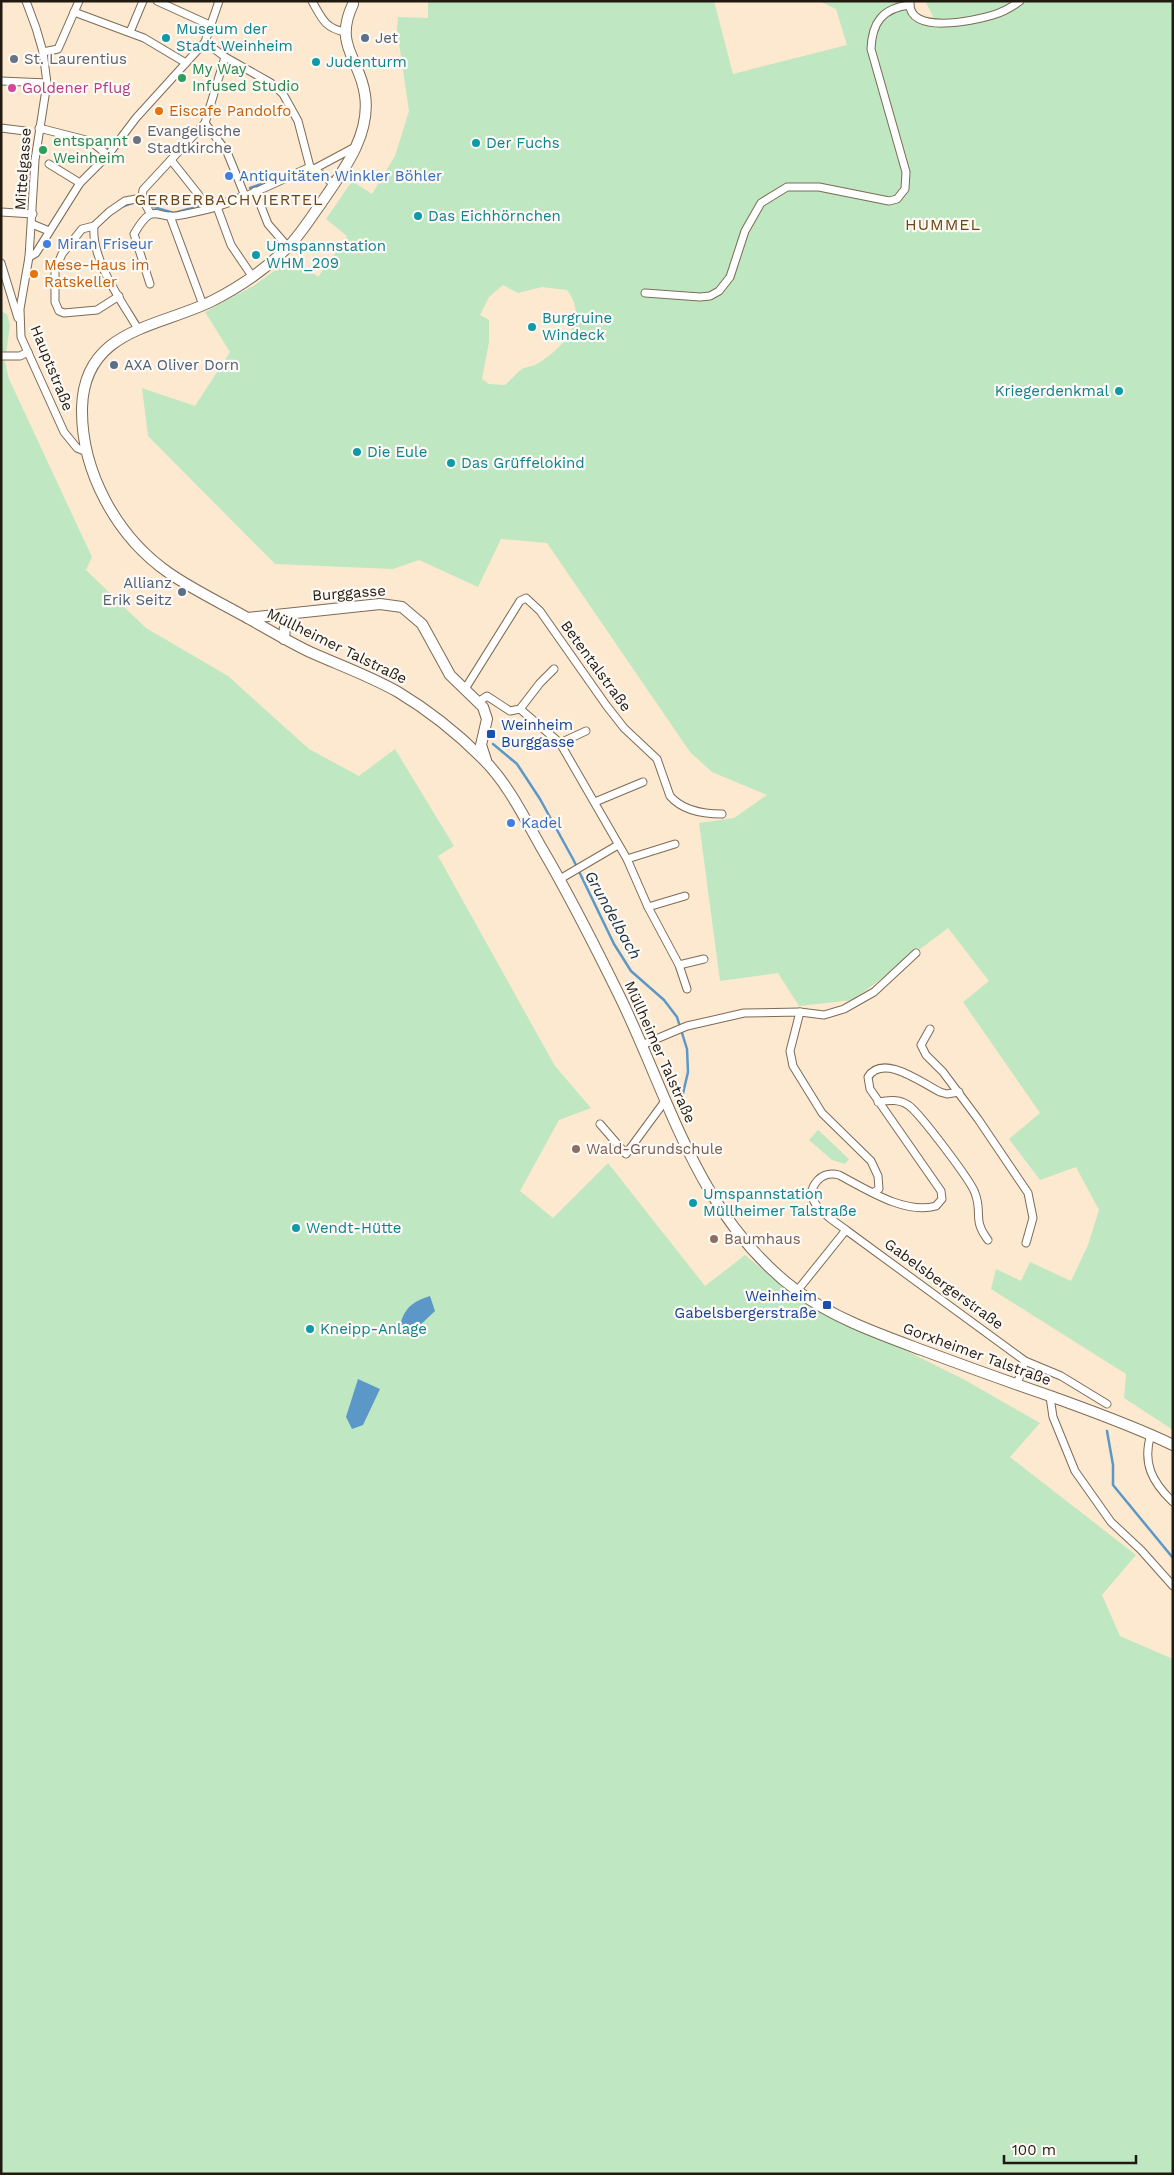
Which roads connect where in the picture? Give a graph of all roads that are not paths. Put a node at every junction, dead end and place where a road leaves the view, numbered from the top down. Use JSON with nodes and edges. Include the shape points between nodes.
{"nodes":[{"id":1,"x":26,"y":1,"type":"edge"},
{"id":2,"x":79,"y":1,"type":"edge"},
{"id":3,"x":143,"y":1,"type":"edge"},
{"id":4,"x":157,"y":1,"type":"edge"},
{"id":5,"x":219,"y":1,"type":"edge"},
{"id":6,"x":312,"y":1,"type":"edge"},
{"id":7,"x":1020,"y":1,"type":"edge"},
{"id":8,"x":353,"y":4,"type":"dead end"},
{"id":9,"x":909,"y":4,"type":"edge"},
{"id":10,"x":74,"y":12,"type":"junction"},
{"id":11,"x":212,"y":26,"type":"junction"},
{"id":12,"x":130,"y":32,"type":"junction"},
{"id":13,"x":345,"y":32,"type":"junction"},
{"id":14,"x":205,"y":42,"type":"junction"},
{"id":15,"x":43,"y":52,"type":"junction"},
{"id":16,"x":225,"y":57,"type":"junction"},
{"id":17,"x":186,"y":63,"type":"junction"},
{"id":18,"x":1,"y":82,"type":"edge"},
{"id":19,"x":46,"y":84,"type":"junction"},
{"id":20,"x":205,"y":123,"type":"junction"},
{"id":21,"x":1,"y":128,"type":"edge"},
{"id":22,"x":39,"y":128,"type":"junction"},
{"id":23,"x":26,"y":131,"type":"dead end"},
{"id":24,"x":357,"y":146,"type":"junction"},
{"id":25,"x":108,"y":155,"type":"junction"},
{"id":26,"x":171,"y":160,"type":"junction"},
{"id":27,"x":48,"y":164,"type":"dead end"},
{"id":28,"x":312,"y":168,"type":"junction"},
{"id":29,"x":80,"y":183,"type":"junction"},
{"id":30,"x":334,"y":184,"type":"junction"},
{"id":31,"x":255,"y":191,"type":"junction"},
{"id":32,"x":245,"y":196,"type":"junction"},
{"id":33,"x":142,"y":198,"type":"junction"},
{"id":34,"x":217,"y":207,"type":"junction"},
{"id":35,"x":206,"y":209,"type":"junction"},
{"id":36,"x":1,"y":212,"type":"edge"},
{"id":37,"x":150,"y":213,"type":"junction"},
{"id":38,"x":33,"y":214,"type":"junction"},
{"id":39,"x":170,"y":216,"type":"junction"},
{"id":40,"x":32,"y":224,"type":"junction"},
{"id":41,"x":94,"y":226,"type":"junction"},
{"id":42,"x":49,"y":231,"type":"junction"},
{"id":43,"x":288,"y":247,"type":"junction"},
{"id":44,"x":29,"y":257,"type":"junction"},
{"id":45,"x":1,"y":264,"type":"edge"},
{"id":46,"x":252,"y":276,"type":"junction"},
{"id":47,"x":150,"y":284,"type":"dead end"},
{"id":48,"x":645,"y":293,"type":"dead end"},
{"id":49,"x":119,"y":296,"type":"junction"},
{"id":50,"x":203,"y":305,"type":"junction"},
{"id":51,"x":18,"y":321,"type":"junction"},
{"id":52,"x":138,"y":329,"type":"junction"},
{"id":53,"x":28,"y":352,"type":"junction"},
{"id":54,"x":1,"y":356,"type":"edge"},
{"id":55,"x":87,"y":452,"type":"junction"},
{"id":56,"x":286,"y":614,"type":"junction"},
{"id":57,"x":248,"y":618,"type":"junction"},
{"id":58,"x":284,"y":639,"type":"junction"},
{"id":59,"x":554,"y":669,"type":"dead end"},
{"id":60,"x":465,"y":689,"type":"junction"},
{"id":61,"x":478,"y":702,"type":"junction"},
{"id":62,"x":520,"y":709,"type":"junction"},
{"id":63,"x":586,"y":732,"type":"dead end"},
{"id":64,"x":482,"y":738,"type":"junction"},
{"id":65,"x":466,"y":743,"type":"junction"},
{"id":66,"x":560,"y":743,"type":"junction"},
{"id":67,"x":487,"y":762,"type":"junction"},
{"id":68,"x":643,"y":782,"type":"dead end"},
{"id":69,"x":595,"y":802,"type":"junction"},
{"id":70,"x":722,"y":814,"type":"dead end"},
{"id":71,"x":675,"y":844,"type":"dead end"},
{"id":72,"x":618,"y":845,"type":"junction"},
{"id":73,"x":627,"y":859,"type":"junction"},
{"id":74,"x":560,"y":879,"type":"junction"},
{"id":75,"x":685,"y":896,"type":"dead end"},
{"id":76,"x":648,"y":907,"type":"junction"},
{"id":77,"x":916,"y":953,"type":"dead end"},
{"id":78,"x":704,"y":959,"type":"dead end"},
{"id":79,"x":679,"y":964,"type":"junction"},
{"id":80,"x":687,"y":989,"type":"dead end"},
{"id":81,"x":800,"y":1012,"type":"junction"},
{"id":82,"x":930,"y":1029,"type":"dead end"},
{"id":83,"x":642,"y":1045,"type":"junction"},
{"id":84,"x":959,"y":1092,"type":"junction"},
{"id":85,"x":665,"y":1101,"type":"junction"},
{"id":86,"x":878,"y":1102,"type":"junction"},
{"id":87,"x":600,"y":1124,"type":"dead end"},
{"id":88,"x":874,"y":1192,"type":"junction"},
{"id":89,"x":846,"y":1230,"type":"junction"},
{"id":90,"x":988,"y":1240,"type":"dead end"},
{"id":91,"x":1026,"y":1243,"type":"dead end"},
{"id":92,"x":779,"y":1275,"type":"joint"},
{"id":93,"x":797,"y":1291,"type":"junction"},
{"id":94,"x":1025,"y":1361,"type":"junction"},
{"id":95,"x":1017,"y":1384,"type":"junction"},
{"id":96,"x":1050,"y":1397,"type":"junction"},
{"id":97,"x":1107,"y":1404,"type":"dead end"},
{"id":98,"x":1151,"y":1434,"type":"junction"},
{"id":99,"x":1173,"y":1445,"type":"edge"},
{"id":100,"x":1173,"y":1502,"type":"edge"},
{"id":101,"x":1173,"y":1586,"type":"edge"}],
"edges":[{"from":1,"to":15,"type":"street","name":"Mittelgasse"},
{"from":2,"to":10,"type":"street"},
{"from":3,"to":12,"type":"street"},
{"from":4,"to":11,"type":"street"},
{"from":5,"to":11,"type":"street"},
{"from":6,"to":13,"type":"street","via":[[326,24]]},
{"from":7,"to":9,"type":"street","via":[[993,15],[936,22],[918,19]]},
{"from":8,"to":13,"type":"main road","via":[[346,19]]},
{"from":9,"to":48,"type":"street","via":[[892,9],[876,23],[871,49],[906,172],[904,189],[897,199],[889,201],[819,186],[787,187],[761,203],[745,231],[730,277],[719,291],[700,297]]},
{"from":10,"to":12,"type":"street"},
{"from":10,"to":15,"type":"street","via":[[58,49]]},
{"from":11,"to":14,"type":"street"},
{"from":12,"to":17,"type":"street"},
{"from":13,"to":24,"type":"main road","name":"Müllheimer Talstraße","via":[[350,58],[362,81],[366,102]]},
{"from":14,"to":16,"type":"street"},
{"from":14,"to":17,"type":"street"},
{"from":15,"to":19,"type":"street","name":"Mittelgasse"},
{"from":16,"to":20,"type":"street"},
{"from":16,"to":28,"type":"street","via":[[263,77],[283,94],[298,121]]},
{"from":17,"to":25,"type":"street","via":[[136,118]]},
{"from":18,"to":19,"type":"street"},
{"from":19,"to":22,"type":"street","name":"Mittelgasse"},
{"from":20,"to":26,"type":"street"},
{"from":20,"to":32,"type":"street","via":[[227,152]]},
{"from":21,"to":23,"type":"street"},
{"from":22,"to":25,"type":"street","via":[[90,141]]},
{"from":22,"to":38,"type":"street","name":"Mittelgasse"},
{"from":24,"to":28,"type":"street"},
{"from":24,"to":30,"type":"main road","name":"Müllheimer Talstraße"},
{"from":25,"to":29,"type":"street"},
{"from":26,"to":33,"type":"street","via":[[142,190]]},
{"from":26,"to":35,"type":"street"},
{"from":27,"to":29,"type":"street"},
{"from":28,"to":30,"type":"street"},
{"from":28,"to":31,"type":"street"},
{"from":29,"to":42,"type":"street"},
{"from":30,"to":43,"type":"main road","name":"Müllheimer Talstraße"},
{"from":31,"to":32,"type":"street"},
{"from":31,"to":43,"type":"street","via":[[268,224]]},
{"from":32,"to":34,"type":"street"},
{"from":33,"to":37,"type":"street"},
{"from":33,"to":41,"type":"street","via":[[125,201]]},
{"from":34,"to":35,"type":"street"},
{"from":34,"to":46,"type":"street","via":[[232,245]]},
{"from":35,"to":39,"type":"street"},
{"from":36,"to":38,"type":"street"},
{"from":37,"to":39,"type":"street"},
{"from":37,"to":47,"type":"street","via":[[134,234]]},
{"from":38,"to":40,"type":"street","name":"Mittelgasse"},
{"from":39,"to":50,"type":"street"},
{"from":40,"to":42,"type":"street"},
{"from":40,"to":44,"type":"street","name":"Mittelgasse"},
{"from":41,"to":49,"type":"street","via":[[96,253]]},
{"from":41,"to":49,"type":"street","via":[[78,232],[57,262],[55,302],[64,313],[97,310]]},
{"from":42,"to":44,"type":"street","via":[[36,253]]},
{"from":43,"to":46,"type":"main road","name":"Müllheimer Talstraße"},
{"from":44,"to":51,"type":"street","name":"Hauptstraße"},
{"from":45,"to":51,"type":"street"},
{"from":46,"to":50,"type":"main road","name":"Müllheimer Talstraße"},
{"from":49,"to":52,"type":"street"},
{"from":50,"to":52,"type":"main road","name":"Müllheimer Talstraße"},
{"from":51,"to":53,"type":"street","name":"Hauptstraße","via":[[20,337]]},
{"from":52,"to":55,"type":"main road","name":"Müllheimer Talstraße","via":[[106,349],[88,376],[82,406]]},
{"from":53,"to":54,"type":"street","via":[[20,356]]},
{"from":53,"to":55,"type":"street","name":"Hauptstraße","via":[[64,432],[77,448]]},
{"from":55,"to":57,"type":"main road","name":"Müllheimer Talstraße","via":[[105,500],[147,555],[167,572]]},
{"from":56,"to":57,"type":"main road","name":"Burggasse"},
{"from":56,"to":58,"type":"main road"},
{"from":56,"to":60,"type":"main road","name":"Burggasse","via":[[380,604],[402,607],[422,624],[444,668]]},
{"from":57,"to":58,"type":"main road","name":"Müllheimer Talstraße"},
{"from":58,"to":65,"type":"main road","name":"Müllheimer Talstraße","via":[[402,694]]},
{"from":59,"to":62,"type":"street"},
{"from":60,"to":61,"type":"main road","name":"Burggasse"},
{"from":60,"to":70,"type":"street","name":"Betentalstraße","via":[[520,602],[526,598],[540,610],[606,706],[657,759],[670,796],[694,810]]},
{"from":61,"to":62,"type":"street","via":[[487,696],[510,710]]},
{"from":61,"to":64,"type":"main road","name":"Burggasse","via":[[487,719]]},
{"from":62,"to":66,"type":"street"},
{"from":63,"to":66,"type":"street"},
{"from":64,"to":65,"type":"main road"},
{"from":64,"to":67,"type":"main road","name":"Burggasse"},
{"from":65,"to":67,"type":"main road","name":"Müllheimer Talstraße"},
{"from":66,"to":69,"type":"street"},
{"from":67,"to":74,"type":"main road","name":"Müllheimer Talstraße"},
{"from":68,"to":69,"type":"street"},
{"from":69,"to":72,"type":"street"},
{"from":71,"to":73,"type":"street"},
{"from":72,"to":73,"type":"street"},
{"from":72,"to":74,"type":"street"},
{"from":73,"to":76,"type":"street"},
{"from":74,"to":83,"type":"main road","name":"Müllheimer Talstraße"},
{"from":75,"to":76,"type":"street"},
{"from":76,"to":79,"type":"street"},
{"from":77,"to":81,"type":"street","via":[[874,992],[844,1010],[824,1014]]},
{"from":78,"to":79,"type":"street"},
{"from":79,"to":80,"type":"street"},
{"from":81,"to":83,"type":"street","via":[[744,1013],[687,1026]]},
{"from":81,"to":88,"type":"street","via":[[790,1050],[793,1066],[822,1113],[871,1160],[879,1182],[879,1189]]},
{"from":82,"to":84,"type":"street","via":[[921,1045]]},
{"from":83,"to":85,"type":"main road","name":"Müllheimer Talstraße"},
{"from":84,"to":86,"type":"street","via":[[940,1092],[886,1066],[875,1069],[868,1077],[870,1089]]},
{"from":84,"to":91,"type":"street","via":[[1028,1193],[1033,1218]]},
{"from":85,"to":87,"type":"street","via":[[626,1154]]},
{"from":85,"to":92,"type":"main road","name":"Müllheimer Talstraße","via":[[711,1195],[737,1232]]},
{"from":86,"to":88,"type":"street","via":[[942,1195],[936,1206],[917,1208],[897,1204]]},
{"from":86,"to":90,"type":"street","via":[[902,1102],[916,1111],[971,1185],[978,1204],[978,1224]]},
{"from":88,"to":89,"type":"street","name":"Gabelsbergerstraße","via":[[832,1173],[821,1177],[812,1188],[814,1204]]},
{"from":89,"to":93,"type":"street"},
{"from":89,"to":94,"type":"street","name":"Gabelsbergerstraße"},
{"from":92,"to":93,"type":"main road","name":"Gorxheimer Talstraße"},
{"from":93,"to":95,"type":"main road","name":"Gorxheimer Talstraße","via":[[882,1335]]},
{"from":94,"to":95,"type":"street"},
{"from":94,"to":97,"type":"street","name":"Gabelsbergerstraße","via":[[1060,1376]]},
{"from":95,"to":96,"type":"main road","name":"Gorxheimer Talstraße"},
{"from":96,"to":98,"type":"main road","name":"Gorxheimer Talstraße"},
{"from":96,"to":101,"type":"street","via":[[1052,1417],[1074,1471],[1111,1522]]},
{"from":98,"to":99,"type":"main road","name":"Gorxheimer Talstraße"},
{"from":98,"to":100,"type":"street","via":[[1147,1446],[1151,1474]]}]}
